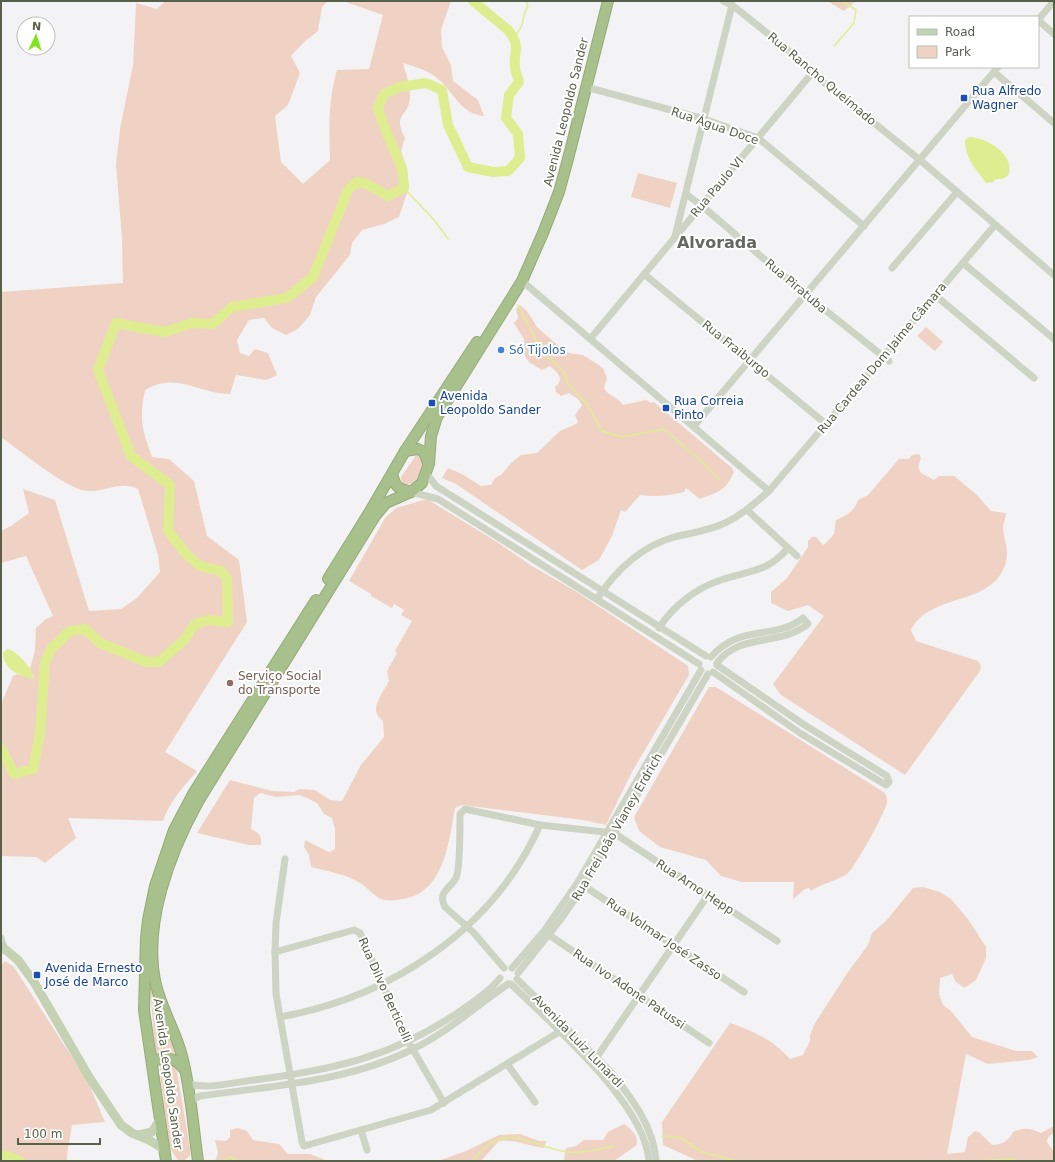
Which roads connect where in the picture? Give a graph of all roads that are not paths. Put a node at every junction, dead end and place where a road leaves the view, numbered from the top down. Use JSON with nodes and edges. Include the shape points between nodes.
{"nodes":[{"id":1,"x":602,"y":1,"type":"edge"},
{"id":2,"x":608,"y":1,"type":"edge"},
{"id":3,"x":723,"y":1,"type":"edge"},
{"id":4,"x":1054,"y":1,"type":"edge"},
{"id":5,"x":732,"y":6,"type":"junction"},
{"id":6,"x":1039,"y":19,"type":"edge"},
{"id":7,"x":1039,"y":21,"type":"edge"},
{"id":8,"x":1054,"y":34,"type":"edge"},
{"id":9,"x":996,"y":69,"type":"edge"},
{"id":10,"x":812,"y":73,"type":"junction"},
{"id":11,"x":586,"y":87,"type":"junction"},
{"id":12,"x":704,"y":119,"type":"junction"},
{"id":13,"x":1054,"y":123,"type":"edge"},
{"id":14,"x":758,"y":138,"type":"junction"},
{"id":15,"x":920,"y":160,"type":"junction"},
{"id":16,"x":957,"y":192,"type":"junction"},
{"id":17,"x":686,"y":194,"type":"junction"},
{"id":18,"x":702,"y":206,"type":"junction"},
{"id":19,"x":995,"y":225,"type":"junction"},
{"id":20,"x":864,"y":226,"type":"junction"},
{"id":21,"x":674,"y":239,"type":"junction"},
{"id":22,"x":963,"y":264,"type":"junction"},
{"id":23,"x":892,"y":268,"type":"dead end"},
{"id":24,"x":644,"y":274,"type":"junction"},
{"id":25,"x":1054,"y":275,"type":"edge"},
{"id":26,"x":522,"y":281,"type":"junction"},
{"id":27,"x":805,"y":294,"type":"junction"},
{"id":28,"x":936,"y":296,"type":"junction"},
{"id":29,"x":591,"y":338,"type":"junction"},
{"id":30,"x":1054,"y":339,"type":"edge"},
{"id":31,"x":886,"y":359,"type":"junction"},
{"id":32,"x":750,"y":360,"type":"junction"},
{"id":33,"x":1034,"y":378,"type":"dead end"},
{"id":34,"x":826,"y":424,"type":"junction"},
{"id":35,"x":694,"y":426,"type":"junction"},
{"id":36,"x":405,"y":451,"type":"junction"},
{"id":37,"x":428,"y":469,"type":"junction"},
{"id":38,"x":392,"y":474,"type":"junction"},
{"id":39,"x":770,"y":491,"type":"junction"},
{"id":40,"x":411,"y":492,"type":"junction"},
{"id":41,"x":747,"y":510,"type":"junction"},
{"id":42,"x":788,"y":548,"type":"junction"},
{"id":43,"x":797,"y":556,"type":"dead end"},
{"id":44,"x":602,"y":592,"type":"junction"},
{"id":45,"x":597,"y":599,"type":"junction"},
{"id":46,"x":659,"y":628,"type":"junction"},
{"id":47,"x":709,"y":657,"type":"junction"},
{"id":48,"x":717,"y":664,"type":"junction"},
{"id":49,"x":700,"y":667,"type":"junction"},
{"id":50,"x":710,"y":673,"type":"junction"},
{"id":51,"x":540,"y":825,"type":"junction"},
{"id":52,"x":611,"y":833,"type":"junction"},
{"id":53,"x":284,"y":859,"type":"dead end"},
{"id":54,"x":581,"y":884,"type":"junction"},
{"id":55,"x":708,"y":895,"type":"junction"},
{"id":56,"x":467,"y":926,"type":"junction"},
{"id":57,"x":549,"y":935,"type":"junction"},
{"id":58,"x":1,"y":938,"type":"edge"},
{"id":59,"x":777,"y":940,"type":"dead end"},
{"id":60,"x":674,"y":945,"type":"junction"},
{"id":61,"x":2,"y":949,"type":"edge"},
{"id":62,"x":275,"y":952,"type":"junction"},
{"id":63,"x":504,"y":968,"type":"junction"},
{"id":64,"x":512,"y":968,"type":"junction"},
{"id":65,"x":517,"y":976,"type":"junction"},
{"id":66,"x":500,"y":978,"type":"junction"},
{"id":67,"x":510,"y":984,"type":"junction"},
{"id":68,"x":382,"y":985,"type":"junction"},
{"id":69,"x":744,"y":992,"type":"dead end"},
{"id":70,"x":639,"y":996,"type":"junction"},
{"id":71,"x":280,"y":1017,"type":"junction"},
{"id":72,"x":559,"y":1032,"type":"junction"},
{"id":73,"x":408,"y":1042,"type":"junction"},
{"id":74,"x":709,"y":1043,"type":"dead end"},
{"id":75,"x":413,"y":1050,"type":"junction"},
{"id":76,"x":597,"y":1058,"type":"junction"},
{"id":77,"x":152,"y":1061,"type":"junction"},
{"id":78,"x":591,"y":1063,"type":"junction"},
{"id":79,"x":507,"y":1064,"type":"junction"},
{"id":80,"x":185,"y":1071,"type":"junction"},
{"id":81,"x":291,"y":1076,"type":"junction"},
{"id":82,"x":188,"y":1084,"type":"junction"},
{"id":83,"x":292,"y":1084,"type":"junction"},
{"id":84,"x":190,"y":1101,"type":"junction"},
{"id":85,"x":535,"y":1102,"type":"dead end"},
{"id":86,"x":444,"y":1103,"type":"junction"},
{"id":87,"x":161,"y":1118,"type":"junction"},
{"id":88,"x":361,"y":1130,"type":"junction"},
{"id":89,"x":139,"y":1135,"type":"junction"},
{"id":90,"x":367,"y":1150,"type":"dead end"},
{"id":91,"x":652,"y":1150,"type":"junction"},
{"id":92,"x":167,"y":1157,"type":"edge"},
{"id":93,"x":196,"y":1158,"type":"edge"},
{"id":94,"x":649,"y":1161,"type":"edge"},
{"id":95,"x":656,"y":1161,"type":"edge"}],
"edges":[{"from":1,"to":36,"type":"highway","name":"Avenida Leopoldo Sander","via":[[559,172],[545,215],[505,299]]},
{"from":2,"to":11,"type":"highway","name":"Avenida Leopoldo Sander"},
{"from":3,"to":5,"type":"street","name":"Rua Rancho Queimado"},
{"from":4,"to":6,"type":"street"},
{"from":5,"to":10,"type":"street","name":"Rua Rancho Queimado","via":[[787,49]]},
{"from":5,"to":12,"type":"street"},
{"from":7,"to":8,"type":"street"},
{"from":9,"to":13,"type":"street"},
{"from":9,"to":15,"type":"street"},
{"from":10,"to":14,"type":"street","name":"Rua Paulo VI"},
{"from":10,"to":15,"type":"street","name":"Rua Rancho Queimado"},
{"from":11,"to":12,"type":"street","name":"Rua Água Doce"},
{"from":11,"to":26,"type":"highway","name":"Avenida Leopoldo Sander","via":[[559,192]]},
{"from":12,"to":14,"type":"street","name":"Rua Água Doce"},
{"from":12,"to":17,"type":"street"},
{"from":14,"to":18,"type":"street","name":"Rua Paulo VI"},
{"from":14,"to":20,"type":"street","name":"Rua Água Doce"},
{"from":15,"to":16,"type":"street","name":"Rua Rancho Queimado"},
{"from":15,"to":20,"type":"street"},
{"from":16,"to":19,"type":"street","name":"Rua Rancho Queimado"},
{"from":16,"to":23,"type":"street"},
{"from":17,"to":18,"type":"street","name":"Rua Piratuba"},
{"from":17,"to":21,"type":"street"},
{"from":18,"to":21,"type":"street","name":"Rua Paulo VI"},
{"from":18,"to":27,"type":"street","name":"Rua Piratuba"},
{"from":19,"to":22,"type":"street","name":"Rua Cardeal Dom Jaime Câmara"},
{"from":19,"to":25,"type":"street","name":"Rua Rancho Queimado"},
{"from":20,"to":27,"type":"street"},
{"from":21,"to":24,"type":"street","name":"Rua Paulo VI"},
{"from":22,"to":28,"type":"street","name":"Rua Cardeal Dom Jaime Câmara"},
{"from":22,"to":30,"type":"street"},
{"from":24,"to":29,"type":"street","name":"Rua Paulo VI"},
{"from":24,"to":32,"type":"street","name":"Rua Fraiburgo"},
{"from":26,"to":29,"type":"street"},
{"from":26,"to":37,"type":"highway","name":"Avenida Leopoldo Sander","via":[[437,417],[431,436]]},
{"from":27,"to":31,"type":"street","name":"Rua Piratuba"},
{"from":27,"to":32,"type":"street"},
{"from":28,"to":31,"type":"street","name":"Rua Cardeal Dom Jaime Câmara"},
{"from":28,"to":33,"type":"street"},
{"from":29,"to":35,"type":"street"},
{"from":31,"to":34,"type":"street","name":"Rua Cardeal Dom Jaime Câmara"},
{"from":32,"to":34,"type":"street","name":"Rua Fraiburgo"},
{"from":32,"to":35,"type":"street"},
{"from":34,"to":39,"type":"street","name":"Rua Cardeal Dom Jaime Câmara"},
{"from":35,"to":39,"type":"street"},
{"from":36,"to":37,"type":"highway","via":[[418,449],[424,452]]},
{"from":36,"to":38,"type":"highway","name":"Avenida Leopoldo Sander"},
{"from":37,"to":40,"type":"highway","name":"Avenida Leopoldo Sander","via":[[422,483]]},
{"from":37,"to":44,"type":"street","via":[[436,486]]},
{"from":38,"to":40,"type":"highway","via":[[397,488]]},
{"from":38,"to":77,"type":"highway","name":"Avenida Leopoldo Sander","via":[[193,794],[174,830],[155,886],[147,926],[144,1010]]},
{"from":39,"to":41,"type":"street","name":"Rua Cardeal Dom Jaime Câmara"},
{"from":40,"to":45,"type":"street","via":[[438,499]]},
{"from":40,"to":80,"type":"highway","name":"Avenida Leopoldo Sander","via":[[386,503],[375,516],[199,800],[169,866],[158,909],[153,943],[153,967],[160,999],[178,1042]]},
{"from":41,"to":42,"type":"street"},
{"from":41,"to":44,"type":"street","name":"Rua Cardeal Dom Jaime Câmara","via":[[716,527],[673,538],[648,548],[627,562]]},
{"from":42,"to":43,"type":"street"},
{"from":42,"to":46,"type":"street","via":[[775,561],[763,568],[720,580],[697,591],[677,607]]},
{"from":44,"to":45,"type":"street","name":"Rua Cardeal Dom Jaime Câmara"},
{"from":44,"to":46,"type":"street"},
{"from":45,"to":49,"type":"street"},
{"from":46,"to":47,"type":"street"},
{"from":47,"to":48,"type":"street"},
{"from":47,"to":48,"type":"street","via":[[731,640],[787,627],[803,618],[808,624],[790,635],[752,641],[735,647],[724,653]]},
{"from":47,"to":49,"type":"street","name":"Rua Frei João Vianey Erdrich","via":[[701,659]]},
{"from":48,"to":50,"type":"street","name":"Rua Frei João Vianey Erdrich"},
{"from":48,"to":50,"type":"street","via":[[803,724],[887,776],[889,782],[886,785],[800,733]]},
{"from":49,"to":50,"type":"street"},
{"from":49,"to":52,"type":"street","name":"Rua Frei João Vianey Erdrich"},
{"from":50,"to":52,"type":"street","name":"Rua Frei João Vianey Erdrich"},
{"from":51,"to":52,"type":"street"},
{"from":51,"to":56,"type":"street","via":[[526,854],[508,880]]},
{"from":51,"to":56,"type":"street","via":[[465,809],[461,811],[457,877],[442,897],[445,907]]},
{"from":52,"to":54,"type":"street","name":"Rua Frei João Vianey Erdrich"},
{"from":52,"to":55,"type":"street","name":"Rua Arno Hepp"},
{"from":53,"to":62,"type":"street","via":[[277,907]]},
{"from":54,"to":57,"type":"street","name":"Rua Frei João Vianey Erdrich"},
{"from":54,"to":60,"type":"street","name":"Rua Volmar José Zasso"},
{"from":54,"to":64,"type":"street","name":"Rua Frei João Vianey Erdrich"},
{"from":55,"to":59,"type":"street","name":"Rua Arno Hepp"},
{"from":55,"to":60,"type":"street"},
{"from":56,"to":63,"type":"street"},
{"from":56,"to":68,"type":"street","via":[[426,959]]},
{"from":57,"to":65,"type":"street","name":"Rua Frei João Vianey Erdrich"},
{"from":57,"to":70,"type":"street","name":"Rua Ivo Adone Patussi"},
{"from":58,"to":61,"type":"street"},
{"from":60,"to":69,"type":"street","name":"Rua Volmar José Zasso"},
{"from":60,"to":70,"type":"street"},
{"from":61,"to":89,"type":"main road","via":[[18,960],[34,982],[115,1117],[127,1130]]},
{"from":62,"to":68,"type":"street","name":"Rua Dilvo Berticelli","via":[[357,930]]},
{"from":62,"to":71,"type":"street","via":[[276,994]]},
{"from":63,"to":64,"type":"street"},
{"from":63,"to":66,"type":"street"},
{"from":64,"to":65,"type":"street"},
{"from":65,"to":67,"type":"street"},
{"from":65,"to":76,"type":"street","name":"Avenida Luiz Lunardi"},
{"from":66,"to":67,"type":"street"},
{"from":66,"to":73,"type":"street","via":[[457,1013]]},
{"from":67,"to":72,"type":"street","name":"Avenida Luiz Lunardi"},
{"from":67,"to":75,"type":"street","via":[[461,1020]]},
{"from":68,"to":71,"type":"street","via":[[333,1005]]},
{"from":68,"to":73,"type":"street","name":"Rua Dilvo Berticelli"},
{"from":70,"to":74,"type":"street","name":"Rua Ivo Adone Patussi"},
{"from":70,"to":76,"type":"street"},
{"from":71,"to":81,"type":"street"},
{"from":72,"to":78,"type":"street","name":"Avenida Luiz Lunardi"},
{"from":72,"to":79,"type":"street"},
{"from":73,"to":75,"type":"street","name":"Rua Dilvo Berticelli"},
{"from":73,"to":81,"type":"street","via":[[360,1060]]},
{"from":75,"to":83,"type":"street","via":[[356,1070]]},
{"from":75,"to":86,"type":"street","name":"Rua Dilvo Berticelli"},
{"from":76,"to":78,"type":"street"},
{"from":76,"to":91,"type":"street","name":"Avenida Luiz Lunardi","via":[[635,1106],[650,1133]]},
{"from":77,"to":80,"type":"highway","via":[[172,1058]]},
{"from":77,"to":87,"type":"highway","name":"Avenida Leopoldo Sander"},
{"from":78,"to":91,"type":"street","name":"Avenida Luiz Lunardi","via":[[621,1098]]},
{"from":79,"to":85,"type":"street"},
{"from":79,"to":86,"type":"street"},
{"from":80,"to":82,"type":"highway","name":"Avenida Leopoldo Sander"},
{"from":81,"to":82,"type":"street","via":[[209,1086]]},
{"from":81,"to":83,"type":"street"},
{"from":82,"to":84,"type":"highway","name":"Avenida Leopoldo Sander"},
{"from":83,"to":84,"type":"street","via":[[200,1096]]},
{"from":83,"to":88,"type":"street","via":[[304,1146]]},
{"from":84,"to":93,"type":"highway","name":"Avenida Leopoldo Sander"},
{"from":86,"to":88,"type":"street","via":[[416,1115]]},
{"from":87,"to":89,"type":"main road","via":[[152,1132]]},
{"from":87,"to":92,"type":"highway","name":"Avenida Leopoldo Sander"},
{"from":88,"to":90,"type":"street"},
{"from":89,"to":92,"type":"main road"},
{"from":91,"to":94,"type":"street"},
{"from":91,"to":95,"type":"street"}]}
